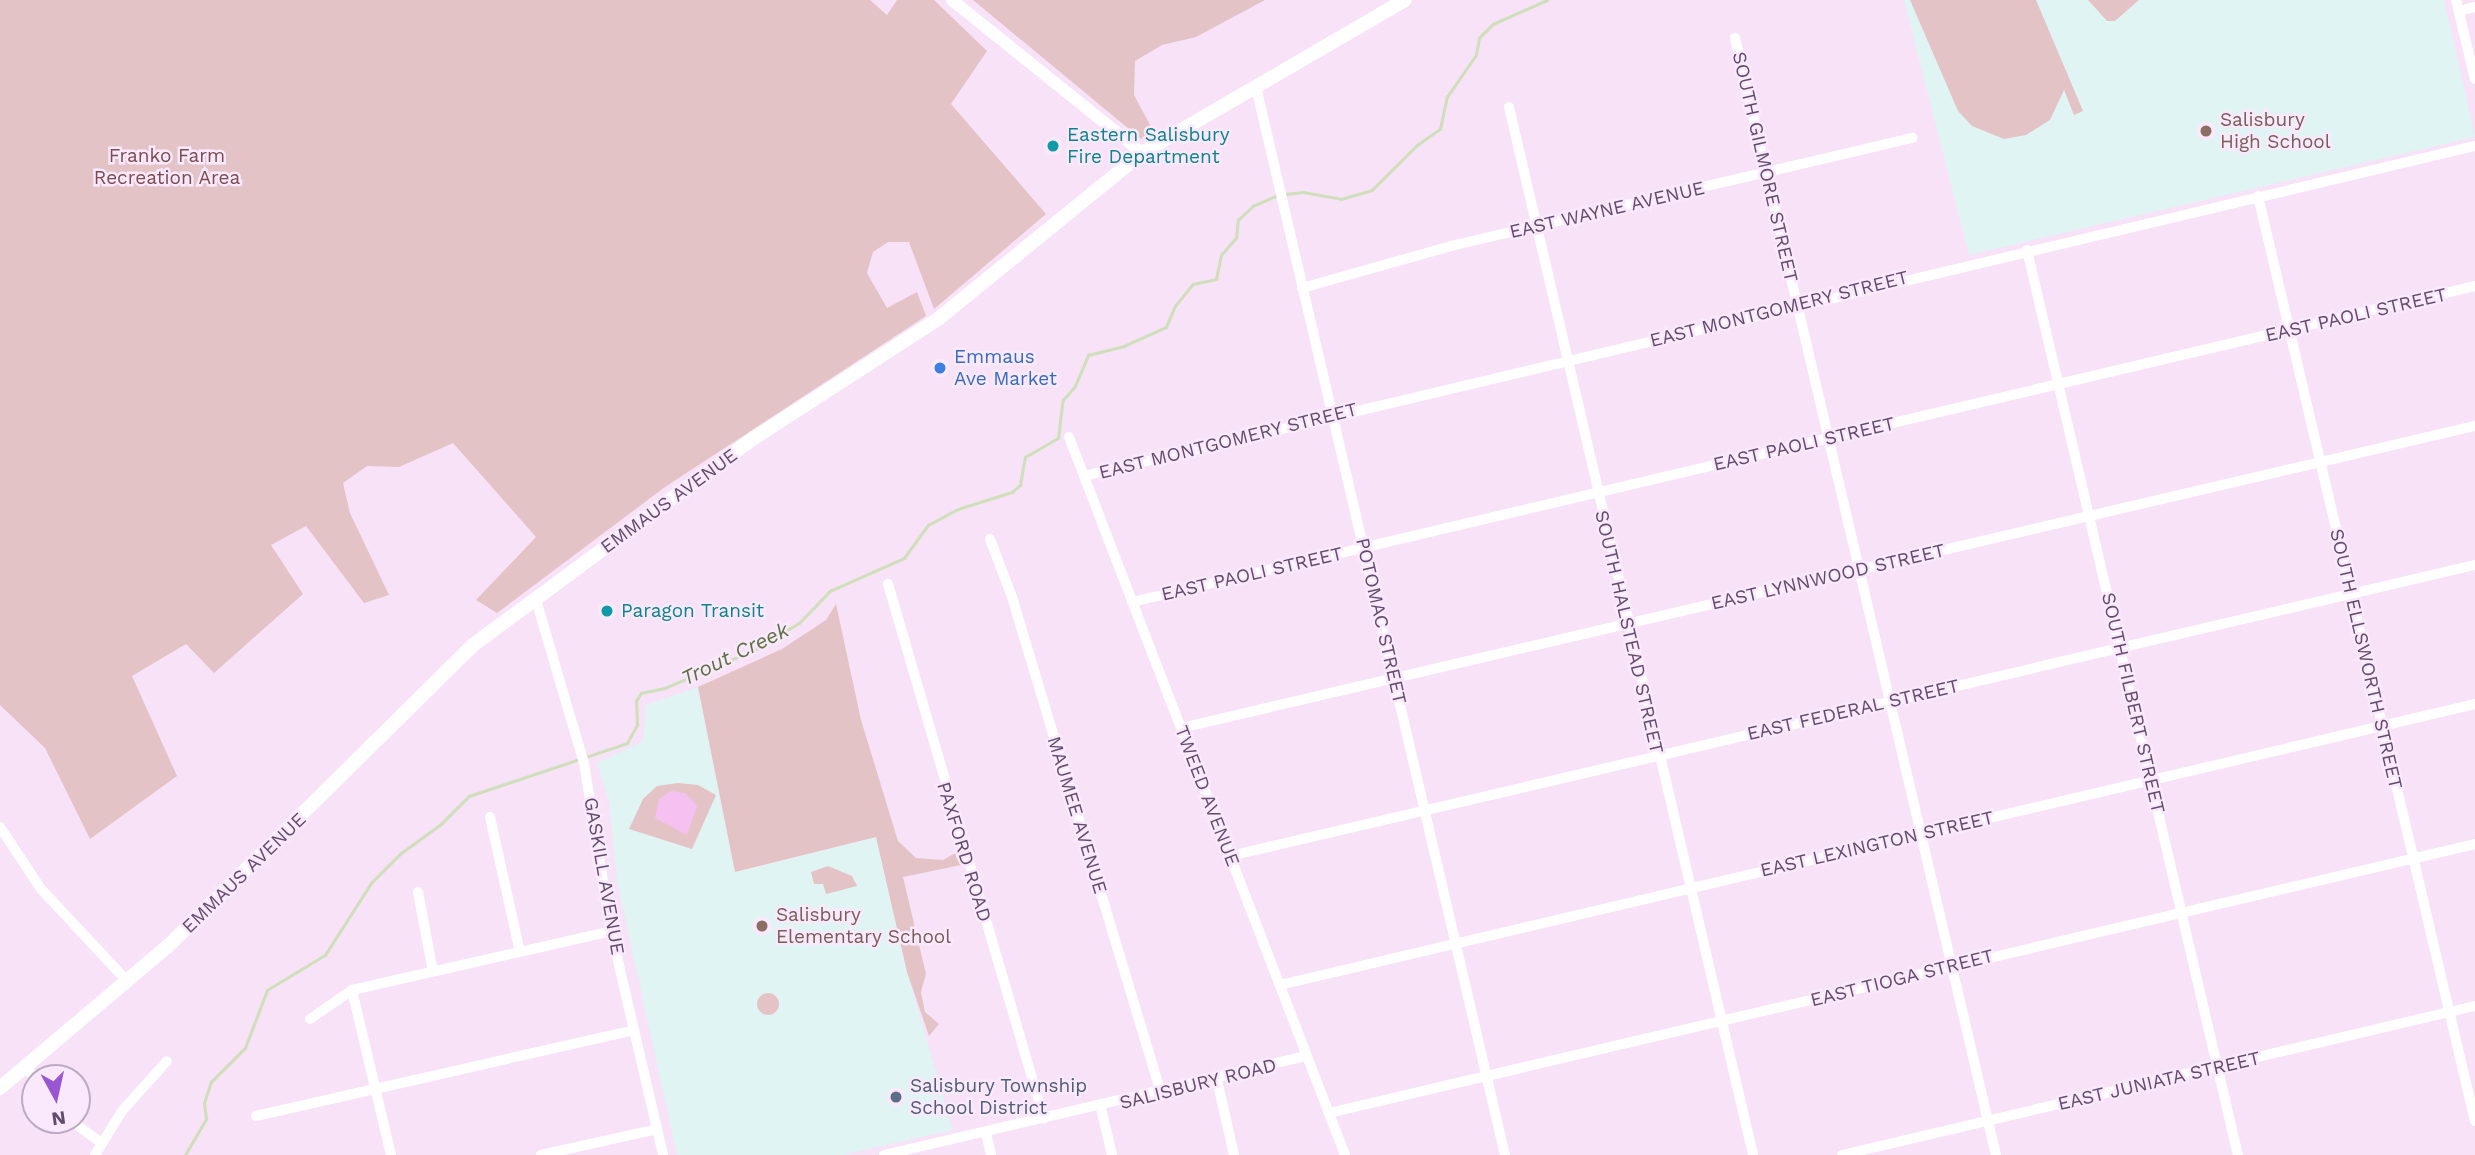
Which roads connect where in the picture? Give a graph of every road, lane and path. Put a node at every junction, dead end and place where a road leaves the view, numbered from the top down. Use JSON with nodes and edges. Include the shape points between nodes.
{"nodes":[{"id":1,"x":952,"y":0,"type":"edge"},
{"id":2,"x":1405,"y":0,"type":"edge"},
{"id":3,"x":2456,"y":0,"type":"edge"},
{"id":4,"x":2475,"y":8,"type":"edge"},
{"id":5,"x":2459,"y":11,"type":"junction"},
{"id":6,"x":1735,"y":38,"type":"dead end"},
{"id":7,"x":2475,"y":79,"type":"edge"},
{"id":8,"x":1256,"y":87,"type":"junction"},
{"id":9,"x":1509,"y":107,"type":"dead end"},
{"id":10,"x":1913,"y":138,"type":"dead end"},
{"id":11,"x":2475,"y":146,"type":"edge"},
{"id":12,"x":1142,"y":153,"type":"junction"},
{"id":13,"x":1767,"y":172,"type":"junction"},
{"id":14,"x":2258,"y":196,"type":"junction"},
{"id":15,"x":1535,"y":227,"type":"junction"},
{"id":16,"x":2027,"y":250,"type":"junction"},
{"id":17,"x":2475,"y":286,"type":"edge"},
{"id":18,"x":1302,"y":288,"type":"junction"},
{"id":19,"x":1798,"y":304,"type":"junction"},
{"id":20,"x":2289,"y":331,"type":"junction"},
{"id":21,"x":1566,"y":360,"type":"junction"},
{"id":22,"x":2058,"y":383,"type":"junction"},
{"id":23,"x":1333,"y":417,"type":"junction"},
{"id":24,"x":2475,"y":426,"type":"edge"},
{"id":25,"x":1069,"y":437,"type":"dead end"},
{"id":26,"x":1830,"y":437,"type":"junction"},
{"id":27,"x":2320,"y":462,"type":"junction"},
{"id":28,"x":1084,"y":476,"type":"junction"},
{"id":29,"x":1596,"y":493,"type":"junction"},
{"id":30,"x":2089,"y":515,"type":"junction"},
{"id":31,"x":990,"y":539,"type":"dead end"},
{"id":32,"x":1364,"y":548,"type":"junction"},
{"id":33,"x":2475,"y":565,"type":"edge"},
{"id":34,"x":1860,"y":570,"type":"junction"},
{"id":35,"x":888,"y":584,"type":"dead end"},
{"id":36,"x":2350,"y":593,"type":"junction"},
{"id":37,"x":536,"y":600,"type":"junction"},
{"id":38,"x":1132,"y":602,"type":"junction"},
{"id":39,"x":1627,"y":625,"type":"junction"},
{"id":40,"x":2120,"y":647,"type":"junction"},
{"id":41,"x":1394,"y":679,"type":"junction"},
{"id":42,"x":1889,"y":702,"type":"junction"},
{"id":43,"x":2475,"y":704,"type":"edge"},
{"id":44,"x":2381,"y":726,"type":"junction"},
{"id":45,"x":1181,"y":728,"type":"junction"},
{"id":46,"x":1658,"y":755,"type":"junction"},
{"id":47,"x":2151,"y":780,"type":"junction"},
{"id":48,"x":1424,"y":811,"type":"junction"},
{"id":49,"x":490,"y":817,"type":"dead end"},
{"id":50,"x":0,"y":827,"type":"edge"},
{"id":51,"x":1920,"y":835,"type":"junction"},
{"id":52,"x":2475,"y":844,"type":"edge"},
{"id":53,"x":1230,"y":856,"type":"junction"},
{"id":54,"x":2414,"y":859,"type":"junction"},
{"id":55,"x":1690,"y":887,"type":"junction"},
{"id":56,"x":418,"y":892,"type":"dead end"},
{"id":57,"x":2182,"y":912,"type":"junction"},
{"id":58,"x":611,"y":930,"type":"junction"},
{"id":59,"x":1455,"y":943,"type":"junction"},
{"id":60,"x":520,"y":951,"type":"junction"},
{"id":61,"x":1950,"y":967,"type":"junction"},
{"id":62,"x":433,"y":972,"type":"junction"},
{"id":63,"x":127,"y":981,"type":"junction"},
{"id":64,"x":1280,"y":985,"type":"junction"},
{"id":65,"x":352,"y":990,"type":"junction"},
{"id":66,"x":2475,"y":1006,"type":"edge"},
{"id":67,"x":2450,"y":1012,"type":"junction"},
{"id":68,"x":310,"y":1020,"type":"dead end"},
{"id":69,"x":1722,"y":1022,"type":"junction"},
{"id":70,"x":634,"y":1030,"type":"junction"},
{"id":71,"x":1307,"y":1056,"type":"junction"},
{"id":72,"x":167,"y":1061,"type":"dead end"},
{"id":73,"x":27,"y":1064,"type":"edge"},
{"id":74,"x":2218,"y":1067,"type":"junction"},
{"id":75,"x":21,"y":1070,"type":"edge"},
{"id":76,"x":1485,"y":1076,"type":"junction"},
{"id":77,"x":1217,"y":1080,"type":"junction"},
{"id":78,"x":0,"y":1088,"type":"edge"},
{"id":79,"x":375,"y":1089,"type":"junction"},
{"id":80,"x":1161,"y":1093,"type":"junction"},
{"id":81,"x":1101,"y":1108,"type":"junction"},
{"id":82,"x":1329,"y":1113,"type":"junction"},
{"id":83,"x":256,"y":1116,"type":"dead end"},
{"id":84,"x":1044,"y":1119,"type":"junction"},
{"id":85,"x":1988,"y":1121,"type":"junction"},
{"id":86,"x":2475,"y":1122,"type":"edge"},
{"id":87,"x":657,"y":1129,"type":"junction"},
{"id":88,"x":986,"y":1133,"type":"junction"},
{"id":89,"x":89,"y":1134,"type":"edge"},
{"id":90,"x":102,"y":1143,"type":"junction"},
{"id":91,"x":95,"y":1155,"type":"edge"},
{"id":92,"x":391,"y":1155,"type":"edge"},
{"id":93,"x":541,"y":1155,"type":"edge"},
{"id":94,"x":663,"y":1155,"type":"edge"},
{"id":95,"x":884,"y":1155,"type":"edge"},
{"id":96,"x":991,"y":1155,"type":"edge"},
{"id":97,"x":1112,"y":1155,"type":"edge"},
{"id":98,"x":1234,"y":1155,"type":"edge"},
{"id":99,"x":1345,"y":1155,"type":"edge"},
{"id":100,"x":1505,"y":1155,"type":"edge"},
{"id":101,"x":1753,"y":1155,"type":"edge"},
{"id":102,"x":1842,"y":1155,"type":"edge"},
{"id":103,"x":1996,"y":1155,"type":"edge"},
{"id":104,"x":2238,"y":1155,"type":"edge"}],
"edges":[{"from":1,"to":12,"type":"street"},
{"from":2,"to":8,"type":"main road","name":"EMMAUS AVENUE"},
{"from":3,"to":5,"type":"street"},
{"from":4,"to":5,"type":"street"},
{"from":5,"to":7,"type":"street"},
{"from":6,"to":13,"type":"street","name":"SOUTH GILMORE STREET"},
{"from":8,"to":12,"type":"main road","name":"EMMAUS AVENUE"},
{"from":8,"to":18,"type":"street","name":"POTOMAC STREET"},
{"from":9,"to":15,"type":"street","name":"SOUTH HALSTEAD STREET"},
{"from":10,"to":13,"type":"street","name":"EAST WAYNE AVENUE"},
{"from":11,"to":14,"type":"street","name":"EAST MONTGOMERY STREET"},
{"from":12,"to":37,"type":"main road","name":"EMMAUS AVENUE","via":[[938,319],[754,438]]},
{"from":13,"to":15,"type":"street","name":"EAST WAYNE AVENUE"},
{"from":13,"to":19,"type":"street","name":"SOUTH GILMORE STREET"},
{"from":14,"to":16,"type":"street","name":"EAST MONTGOMERY STREET"},
{"from":14,"to":20,"type":"street","name":"SOUTH ELLSWORTH STREET"},
{"from":15,"to":18,"type":"street","name":"EAST WAYNE AVENUE"},
{"from":15,"to":21,"type":"street","name":"SOUTH HALSTEAD STREET"},
{"from":16,"to":19,"type":"street","name":"EAST MONTGOMERY STREET"},
{"from":16,"to":22,"type":"street","name":"SOUTH FILBERT STREET"},
{"from":17,"to":20,"type":"street","name":"EAST PAOLI STREET"},
{"from":18,"to":23,"type":"street","name":"POTOMAC STREET"},
{"from":19,"to":21,"type":"street","name":"EAST MONTGOMERY STREET"},
{"from":19,"to":26,"type":"street","name":"SOUTH GILMORE STREET"},
{"from":20,"to":22,"type":"street","name":"EAST PAOLI STREET"},
{"from":20,"to":27,"type":"street","name":"SOUTH ELLSWORTH STREET"},
{"from":21,"to":23,"type":"street","name":"EAST MONTGOMERY STREET"},
{"from":21,"to":29,"type":"street","name":"SOUTH HALSTEAD STREET"},
{"from":22,"to":26,"type":"street","name":"EAST PAOLI STREET"},
{"from":22,"to":30,"type":"street","name":"SOUTH FILBERT STREET"},
{"from":23,"to":28,"type":"street","name":"EAST MONTGOMERY STREET"},
{"from":23,"to":32,"type":"street","name":"POTOMAC STREET"},
{"from":24,"to":27,"type":"street","name":"EAST LYNNWOOD STREET"},
{"from":25,"to":28,"type":"street","name":"TWEED AVENUE"},
{"from":26,"to":29,"type":"street","name":"EAST PAOLI STREET"},
{"from":26,"to":34,"type":"street","name":"SOUTH GILMORE STREET"},
{"from":27,"to":30,"type":"street","name":"EAST LYNNWOOD STREET"},
{"from":27,"to":36,"type":"street","name":"SOUTH ELLSWORTH STREET"},
{"from":28,"to":38,"type":"street","name":"TWEED AVENUE"},
{"from":29,"to":32,"type":"street","name":"EAST PAOLI STREET"},
{"from":29,"to":39,"type":"street","name":"SOUTH HALSTEAD STREET"},
{"from":30,"to":34,"type":"street","name":"EAST LYNNWOOD STREET"},
{"from":30,"to":40,"type":"street","name":"SOUTH FILBERT STREET"},
{"from":31,"to":80,"type":"street","name":"MAUMEE AVENUE","via":[[1012,597]]},
{"from":32,"to":38,"type":"street","name":"EAST PAOLI STREET"},
{"from":32,"to":41,"type":"street","name":"POTOMAC STREET"},
{"from":33,"to":36,"type":"street","name":"EAST FEDERAL STREET"},
{"from":34,"to":39,"type":"street","name":"EAST LYNNWOOD STREET"},
{"from":34,"to":42,"type":"street","name":"SOUTH GILMORE STREET"},
{"from":35,"to":84,"type":"street","name":"PAXFORD ROAD"},
{"from":36,"to":40,"type":"street","name":"EAST FEDERAL STREET"},
{"from":36,"to":44,"type":"street","name":"SOUTH ELLSWORTH STREET"},
{"from":37,"to":58,"type":"street","name":"GASKILL AVENUE","via":[[582,759]]},
{"from":37,"to":63,"type":"main road","name":"EMMAUS AVENUE","via":[[439,676],[257,862]]},
{"from":38,"to":45,"type":"street","name":"TWEED AVENUE"},
{"from":39,"to":41,"type":"street","name":"EAST LYNNWOOD STREET"},
{"from":39,"to":46,"type":"street","name":"SOUTH HALSTEAD STREET"},
{"from":40,"to":42,"type":"street","name":"EAST FEDERAL STREET"},
{"from":40,"to":47,"type":"street","name":"SOUTH FILBERT STREET"},
{"from":41,"to":45,"type":"street","name":"EAST LYNNWOOD STREET"},
{"from":41,"to":48,"type":"street","name":"POTOMAC STREET"},
{"from":42,"to":46,"type":"street","name":"EAST FEDERAL STREET"},
{"from":42,"to":51,"type":"street","name":"SOUTH GILMORE STREET"},
{"from":43,"to":44,"type":"street","name":"EAST LEXINGTON STREET"},
{"from":44,"to":47,"type":"street","name":"EAST LEXINGTON STREET"},
{"from":44,"to":54,"type":"street","name":"SOUTH ELLSWORTH STREET"},
{"from":45,"to":53,"type":"street","name":"TWEED AVENUE"},
{"from":46,"to":48,"type":"street","name":"EAST FEDERAL STREET"},
{"from":46,"to":55,"type":"street","name":"SOUTH HALSTEAD STREET"},
{"from":47,"to":51,"type":"street","name":"EAST LEXINGTON STREET"},
{"from":47,"to":57,"type":"street","name":"SOUTH FILBERT STREET"},
{"from":48,"to":53,"type":"street","name":"EAST FEDERAL STREET"},
{"from":48,"to":59,"type":"street","name":"POTOMAC STREET"},
{"from":49,"to":60,"type":"street"},
{"from":50,"to":63,"type":"street","via":[[41,889]]},
{"from":51,"to":55,"type":"street","name":"EAST LEXINGTON STREET"},
{"from":51,"to":61,"type":"street","name":"SOUTH GILMORE STREET"},
{"from":52,"to":54,"type":"street","name":"EAST TIOGA STREET"},
{"from":53,"to":64,"type":"street","name":"TWEED AVENUE"},
{"from":54,"to":57,"type":"street","name":"EAST TIOGA STREET"},
{"from":54,"to":67,"type":"street","name":"SOUTH ELLSWORTH STREET"},
{"from":55,"to":59,"type":"street","name":"EAST LEXINGTON STREET"},
{"from":55,"to":69,"type":"street","name":"SOUTH HALSTEAD STREET"},
{"from":56,"to":62,"type":"street"},
{"from":57,"to":61,"type":"street","name":"EAST TIOGA STREET"},
{"from":57,"to":74,"type":"street","name":"SOUTH FILBERT STREET"},
{"from":58,"to":60,"type":"street"},
{"from":58,"to":70,"type":"street","name":"GASKILL AVENUE"},
{"from":59,"to":64,"type":"street","name":"EAST LEXINGTON STREET"},
{"from":59,"to":76,"type":"street","name":"POTOMAC STREET"},
{"from":60,"to":62,"type":"street"},
{"from":61,"to":69,"type":"street","name":"EAST TIOGA STREET"},
{"from":61,"to":85,"type":"street","name":"SOUTH GILMORE STREET"},
{"from":62,"to":65,"type":"street"},
{"from":63,"to":73,"type":"main road","name":"EMMAUS AVENUE"},
{"from":64,"to":71,"type":"street","name":"TWEED AVENUE"},
{"from":65,"to":68,"type":"street"},
{"from":65,"to":79,"type":"street"},
{"from":66,"to":67,"type":"street","name":"EAST JUNIATA STREET"},
{"from":67,"to":74,"type":"street","name":"EAST JUNIATA STREET"},
{"from":67,"to":86,"type":"street","name":"SOUTH ELLSWORTH STREET"},
{"from":69,"to":76,"type":"street","name":"EAST TIOGA STREET"},
{"from":69,"to":101,"type":"street","name":"SOUTH HALSTEAD STREET"},
{"from":70,"to":79,"type":"street"},
{"from":70,"to":87,"type":"street","name":"GASKILL AVENUE"},
{"from":71,"to":77,"type":"street","name":"SALISBURY ROAD"},
{"from":71,"to":82,"type":"street","name":"TWEED AVENUE"},
{"from":72,"to":90,"type":"street","via":[[122,1111]]},
{"from":74,"to":85,"type":"street","name":"EAST JUNIATA STREET"},
{"from":74,"to":104,"type":"street","name":"SOUTH FILBERT STREET"},
{"from":75,"to":78,"type":"main road","name":"EMMAUS AVENUE"},
{"from":76,"to":82,"type":"street","name":"EAST TIOGA STREET"},
{"from":76,"to":100,"type":"street","name":"POTOMAC STREET"},
{"from":77,"to":80,"type":"street","name":"SALISBURY ROAD"},
{"from":77,"to":98,"type":"street"},
{"from":79,"to":83,"type":"street"},
{"from":79,"to":92,"type":"street"},
{"from":80,"to":81,"type":"street","name":"SALISBURY ROAD"},
{"from":81,"to":84,"type":"street","name":"SALISBURY ROAD"},
{"from":81,"to":97,"type":"street"},
{"from":82,"to":99,"type":"street","name":"TWEED AVENUE"},
{"from":84,"to":88,"type":"street","name":"SALISBURY ROAD"},
{"from":85,"to":102,"type":"street","name":"EAST JUNIATA STREET"},
{"from":85,"to":103,"type":"street","name":"SOUTH GILMORE STREET"},
{"from":87,"to":93,"type":"street"},
{"from":87,"to":94,"type":"street","name":"GASKILL AVENUE"},
{"from":88,"to":95,"type":"street","name":"SALISBURY ROAD"},
{"from":88,"to":96,"type":"street"},
{"from":89,"to":90,"type":"street"},
{"from":90,"to":91,"type":"street"}]}
